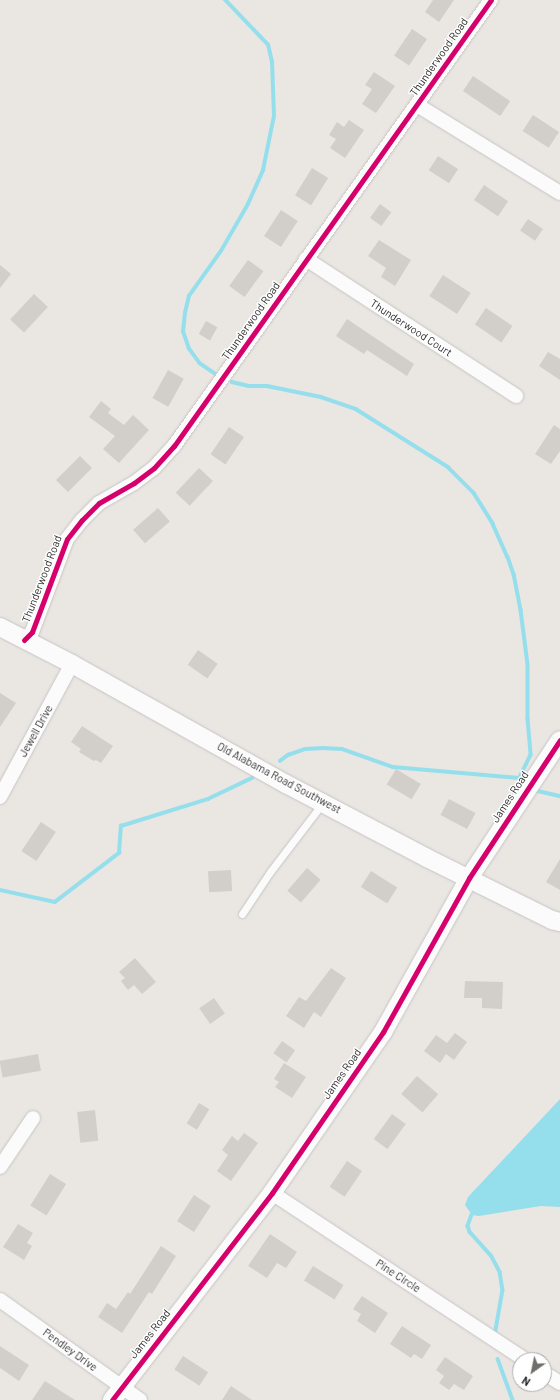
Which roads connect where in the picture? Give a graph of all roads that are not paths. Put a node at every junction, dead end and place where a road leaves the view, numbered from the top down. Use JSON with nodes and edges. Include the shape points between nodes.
{"nodes":[{"id":1,"x":491,"y":0,"type":"edge"},
{"id":2,"x":417,"y":105,"type":"junction"},
{"id":3,"x":560,"y":193,"type":"edge"},
{"id":4,"x":306,"y":259,"type":"junction"},
{"id":5,"x":516,"y":396,"type":"dead end"},
{"id":6,"x":0,"y":627,"type":"edge"},
{"id":7,"x":24,"y":640,"type":"junction"},
{"id":8,"x":72,"y":664,"type":"junction"},
{"id":9,"x":560,"y":740,"type":"edge"},
{"id":10,"x":0,"y":797,"type":"edge"},
{"id":11,"x":324,"y":802,"type":"junction"},
{"id":12,"x":469,"y":878,"type":"junction"},
{"id":13,"x":242,"y":914,"type":"dead end"},
{"id":14,"x":560,"y":922,"type":"edge"},
{"id":15,"x":33,"y":1118,"type":"dead end"},
{"id":16,"x":0,"y":1167,"type":"edge"},
{"id":17,"x":272,"y":1193,"type":"junction"},
{"id":18,"x":0,"y":1300,"type":"edge"},
{"id":19,"x":513,"y":1352,"type":"edge"},
{"id":20,"x":117,"y":1394,"type":"edge"},
{"id":21,"x":140,"y":1400,"type":"edge"}],
"edges":[{"from":1,"to":2,"type":"street","name":"Thunderwood Road"},
{"from":2,"to":3,"type":"street"},
{"from":2,"to":4,"type":"street","name":"Thunderwood Road"},
{"from":4,"to":5,"type":"street","name":"Thunderwood Court"},
{"from":4,"to":7,"type":"street","name":"Thunderwood Road","via":[[174,446],[154,468],[100,503],[67,539],[32,632]]},
{"from":6,"to":7,"type":"street","name":"Old Alabama Road Southwest"},
{"from":7,"to":8,"type":"street","name":"Old Alabama Road Southwest"},
{"from":8,"to":10,"type":"street","name":"Jewell Drive"},
{"from":8,"to":11,"type":"street","name":"Old Alabama Road Southwest","via":[[286,784]]},
{"from":9,"to":12,"type":"street","name":"James Road"},
{"from":11,"to":12,"type":"street","name":"Old Alabama Road Southwest"},
{"from":11,"to":13,"type":"lane","via":[[270,872]]},
{"from":12,"to":14,"type":"street","name":"Old Alabama Road Southwest"},
{"from":12,"to":17,"type":"street","name":"James Road","via":[[383,1032]]},
{"from":15,"to":16,"type":"street"},
{"from":17,"to":19,"type":"street","name":"Pine Circle"},
{"from":17,"to":20,"type":"street","name":"James Road"},
{"from":18,"to":20,"type":"street","name":"Pendley Drive"},
{"from":20,"to":21,"type":"street","name":"Pendley Drive"}]}
